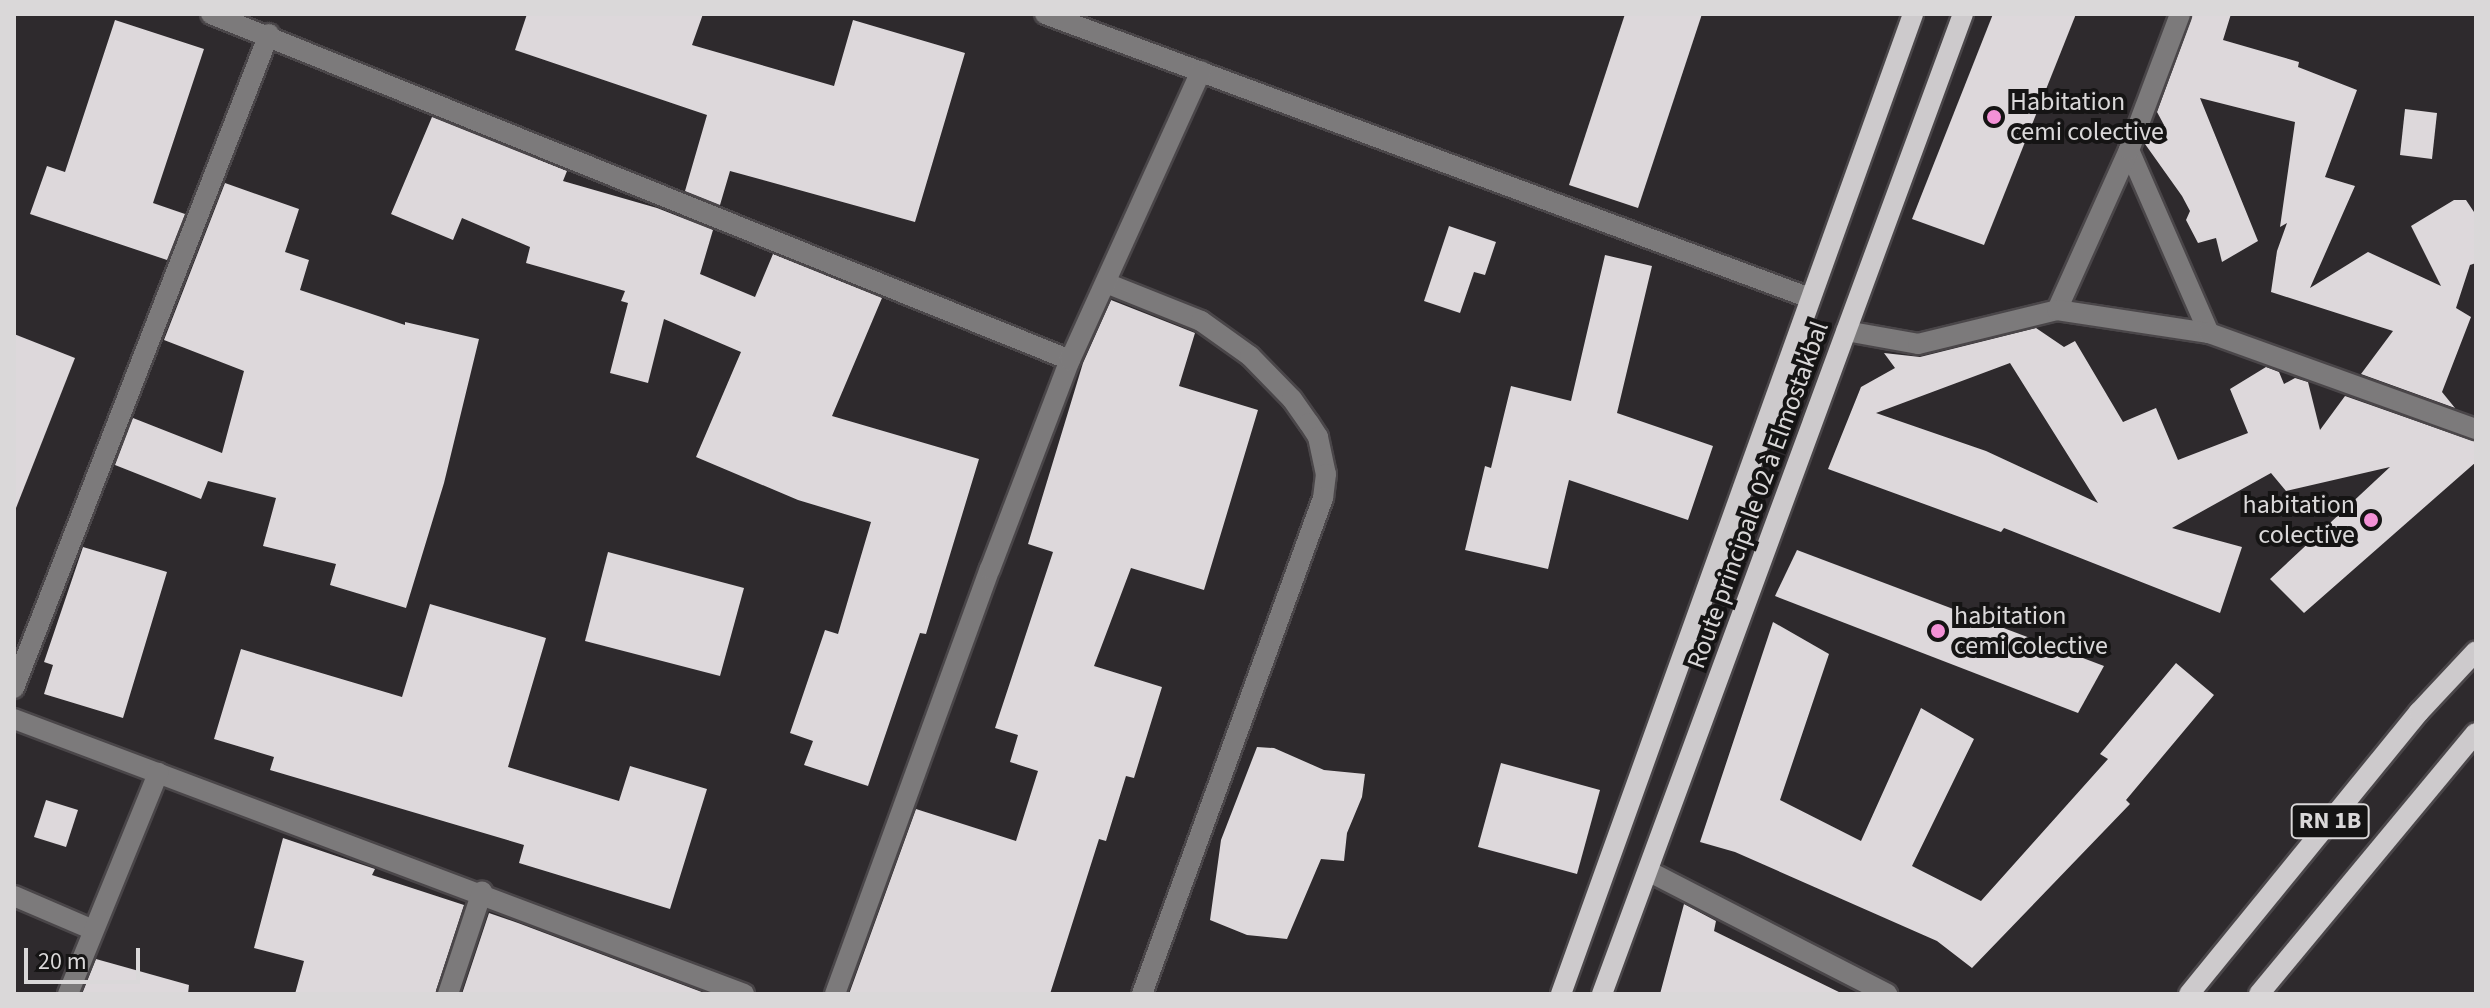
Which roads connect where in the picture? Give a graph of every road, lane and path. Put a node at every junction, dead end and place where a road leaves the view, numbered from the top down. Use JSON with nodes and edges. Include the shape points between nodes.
{"nodes":[{"id":1,"x":211,"y":14,"type":"edge"},
{"id":2,"x":1045,"y":14,"type":"edge"},
{"id":3,"x":1913,"y":14,"type":"edge"},
{"id":4,"x":1963,"y":14,"type":"edge"},
{"id":5,"x":2180,"y":14,"type":"edge"},
{"id":6,"x":1096,"y":23,"type":"edge"},
{"id":7,"x":269,"y":34,"type":"junction"},
{"id":8,"x":1201,"y":71,"type":"junction"},
{"id":9,"x":2129,"y":150,"type":"junction"},
{"id":10,"x":1106,"y":283,"type":"junction"},
{"id":11,"x":1810,"y":298,"type":"junction"},
{"id":12,"x":2057,"y":310,"type":"junction"},
{"id":13,"x":1846,"y":331,"type":"junction"},
{"id":14,"x":2209,"y":333,"type":"junction"},
{"id":15,"x":1070,"y":360,"type":"junction"},
{"id":16,"x":2476,"y":429,"type":"edge"},
{"id":17,"x":2476,"y":651,"type":"edge"},
{"id":18,"x":14,"y":688,"type":"edge"},
{"id":19,"x":14,"y":719,"type":"edge"},
{"id":20,"x":2476,"y":733,"type":"edge"},
{"id":21,"x":158,"y":773,"type":"junction"},
{"id":22,"x":1648,"y":871,"type":"junction"},
{"id":23,"x":482,"y":892,"type":"junction"},
{"id":24,"x":14,"y":896,"type":"edge"},
{"id":25,"x":91,"y":929,"type":"junction"},
{"id":26,"x":68,"y":994,"type":"edge"},
{"id":27,"x":448,"y":994,"type":"edge"},
{"id":28,"x":744,"y":994,"type":"edge"},
{"id":29,"x":835,"y":994,"type":"edge"},
{"id":30,"x":1142,"y":994,"type":"edge"},
{"id":31,"x":1561,"y":994,"type":"edge"},
{"id":32,"x":1602,"y":994,"type":"edge"},
{"id":33,"x":1887,"y":994,"type":"edge"},
{"id":34,"x":2189,"y":994,"type":"edge"},
{"id":35,"x":2259,"y":994,"type":"edge"}],
"edges":[{"from":1,"to":7,"type":"street"},
{"from":2,"to":6,"type":"street"},
{"from":3,"to":11,"type":"main road","name":"Route principale 02 à Elmostakbal"},
{"from":4,"to":13,"type":"main road","name":"Route principale 02 à Elmostakbal"},
{"from":5,"to":9,"type":"street"},
{"from":6,"to":8,"type":"street"},
{"from":7,"to":15,"type":"street"},
{"from":7,"to":18,"type":"street"},
{"from":8,"to":10,"type":"street"},
{"from":8,"to":11,"type":"street"},
{"from":9,"to":12,"type":"street"},
{"from":9,"to":14,"type":"street"},
{"from":10,"to":15,"type":"street"},
{"from":10,"to":30,"type":"street","via":[[1201,321],[1250,356],[1309,423],[1318,437],[1326,474],[1323,498]]},
{"from":11,"to":31,"type":"main road","name":"Route principale 02 à Elmostakbal"},
{"from":12,"to":13,"type":"street","via":[[1918,344]]},
{"from":12,"to":14,"type":"street"},
{"from":13,"to":22,"type":"main road","name":"Route principale 02 à Elmostakbal"},
{"from":14,"to":16,"type":"street"},
{"from":15,"to":29,"type":"street"},
{"from":17,"to":34,"type":"main road","number":"RN 1B","via":[[2419,712]]},
{"from":19,"to":21,"type":"street"},
{"from":20,"to":35,"type":"main road"},
{"from":21,"to":23,"type":"street"},
{"from":21,"to":25,"type":"street"},
{"from":22,"to":32,"type":"main road","name":"Route principale 02 à Elmostakbal"},
{"from":22,"to":33,"type":"street"},
{"from":23,"to":27,"type":"street"},
{"from":23,"to":28,"type":"street"},
{"from":24,"to":25,"type":"street"},
{"from":25,"to":26,"type":"street"}]}
